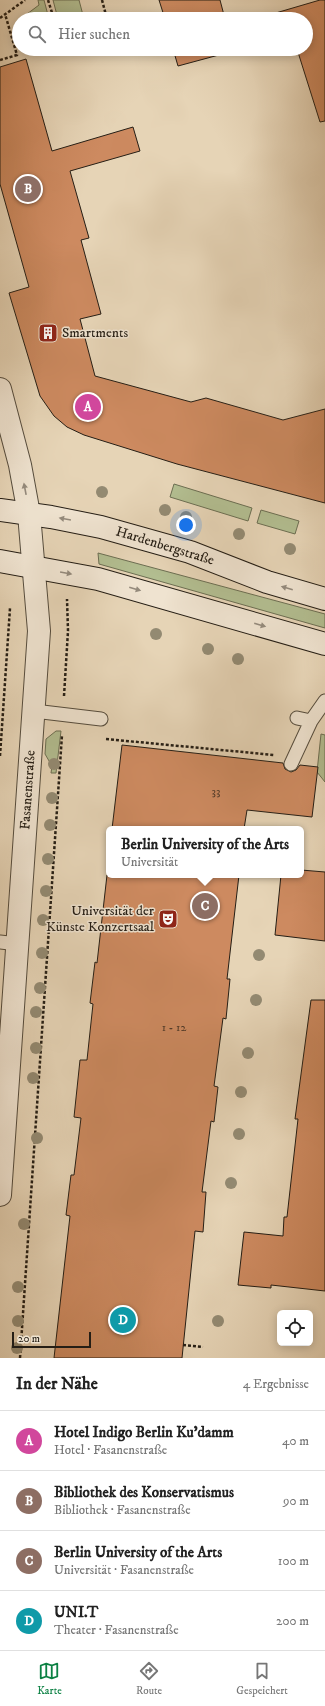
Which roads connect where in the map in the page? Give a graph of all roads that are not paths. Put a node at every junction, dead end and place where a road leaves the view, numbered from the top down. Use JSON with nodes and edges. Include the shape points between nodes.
{"nodes":[{"id":1,"x":0,"y":389,"type":"edge"},
{"id":2,"x":0,"y":510,"type":"edge"},
{"id":3,"x":30,"y":514,"type":"junction"},
{"id":4,"x":0,"y":561,"type":"edge"},
{"id":5,"x":35,"y":567,"type":"junction"},
{"id":6,"x":325,"y":599,"type":"edge"},
{"id":7,"x":325,"y":644,"type":"edge"},
{"id":8,"x":325,"y":701,"type":"edge"},
{"id":9,"x":34,"y":711,"type":"junction"},
{"id":10,"x":297,"y":718,"type":"dead end"},
{"id":11,"x":101,"y":719,"type":"dead end"},
{"id":12,"x":311,"y":721,"type":"junction"},
{"id":13,"x":293,"y":760,"type":"road end"},
{"id":14,"x":9,"y":943,"type":"edge"},
{"id":15,"x":5,"y":1048,"type":"edge"},
{"id":16,"x":0,"y":1195,"type":"edge"}],
"edges":[{"from":3,"to":1,"type":"street","name":"Fasanenstraße","one_way":true,"via":[[18,453]]},
{"from":2,"to":3,"type":"street","name":"Hardenbergstraße"},
{"from":3,"to":5,"type":"street","name":"Fasanenstraße"},
{"from":6,"to":3,"type":"street","name":"Hardenbergstraße","one_way":true,"via":[[267,582],[190,552],[83,523]]},
{"from":4,"to":5,"type":"street"},
{"from":5,"to":7,"type":"street","one_way":true,"via":[[98,578]]},
{"from":5,"to":9,"type":"street","name":"Fasanenstraße","via":[[39,631]]},
{"from":8,"to":12,"type":"lane"},
{"from":9,"to":11,"type":"lane"},
{"from":9,"to":14,"type":"street","name":"Fasanenstraße"},
{"from":10,"to":12,"type":"lane"},
{"from":12,"to":13,"type":"lane"},
{"from":14,"to":15,"type":"street","name":"Fasanenstraße"},
{"from":15,"to":16,"type":"street","name":"Fasanenstraße"}]}
